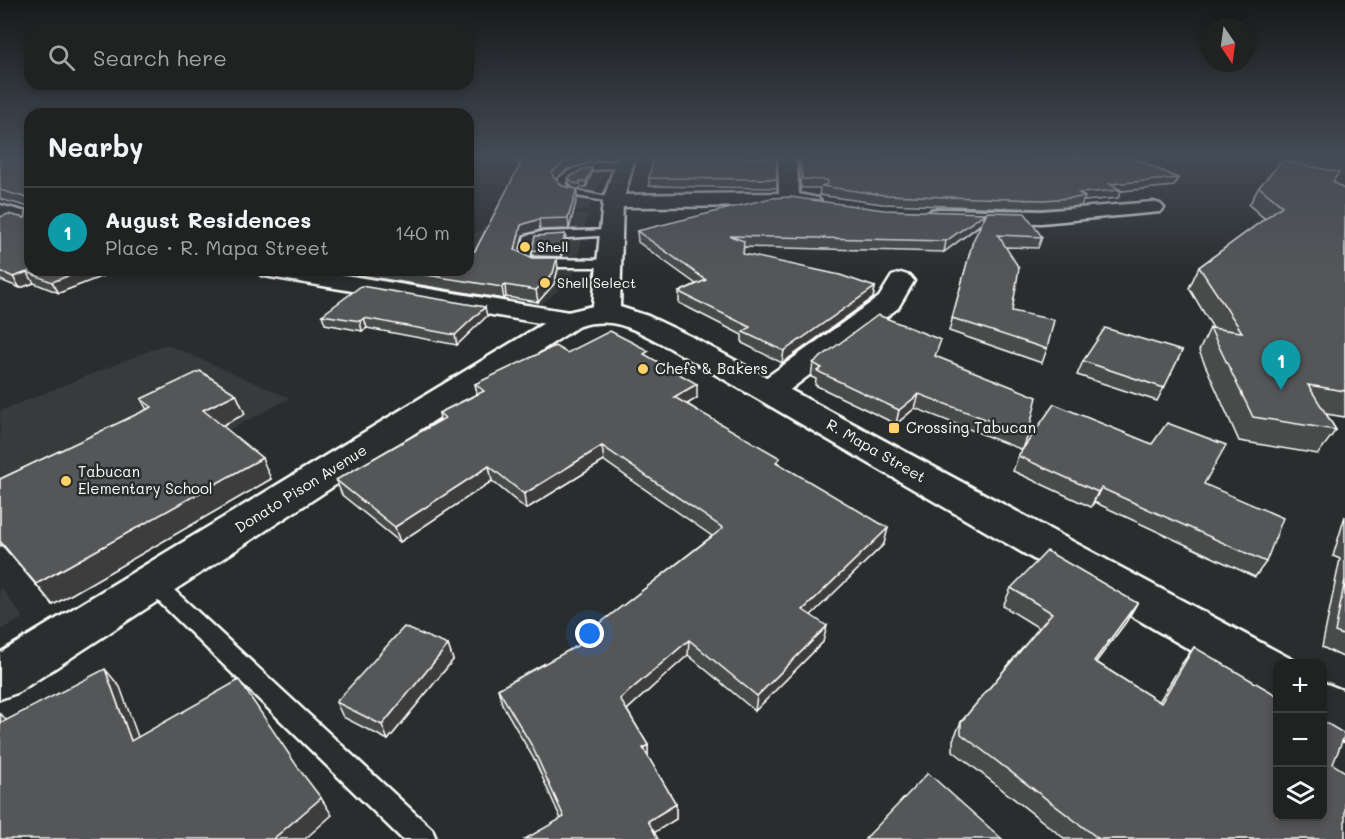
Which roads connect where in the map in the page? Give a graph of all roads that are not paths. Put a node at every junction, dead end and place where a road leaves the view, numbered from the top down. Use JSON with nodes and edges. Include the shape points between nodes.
{"nodes":[{"id":1,"x":594,"y":197,"type":"edge"},
{"id":2,"x":614,"y":197,"type":"edge"},
{"id":3,"x":789,"y":199,"type":"joint"},
{"id":4,"x":613,"y":201,"type":"junction"},
{"id":5,"x":836,"y":206,"type":"edge"},
{"id":6,"x":24,"y":207,"type":"edge"},
{"id":7,"x":1153,"y":208,"type":"dead end"},
{"id":8,"x":4,"y":212,"type":"edge"},
{"id":9,"x":914,"y":213,"type":"edge"},
{"id":10,"x":24,"y":218,"type":"edge"},
{"id":11,"x":611,"y":233,"type":"junction"},
{"id":12,"x":610,"y":264,"type":"junction"},
{"id":13,"x":306,"y":276,"type":"edge"},
{"id":14,"x":901,"y":281,"type":"dead end"},
{"id":15,"x":606,"y":311,"type":"junction"},
{"id":16,"x":569,"y":320,"type":"junction"},
{"id":17,"x":768,"y":391,"type":"junction"},
{"id":18,"x":153,"y":583,"type":"junction"},
{"id":19,"x":1273,"y":673,"type":"edge"},
{"id":20,"x":0,"y":678,"type":"edge"},
{"id":21,"x":1327,"y":707,"type":"edge"},
{"id":22,"x":1345,"y":718,"type":"edge"},
{"id":23,"x":422,"y":839,"type":"edge"}],
"edges":[{"from":1,"to":4,"type":"lane"},
{"from":2,"to":4,"type":"main road"},
{"from":3,"to":4,"type":"main road"},
{"from":3,"to":5,"type":"main road"},
{"from":4,"to":11,"type":"main road"},
{"from":6,"to":8,"type":"main road"},
{"from":7,"to":9,"type":"main road","via":[[1041,217]]},
{"from":8,"to":10,"type":"main road"},
{"from":11,"to":12,"type":"main road"},
{"from":11,"to":12,"type":"lane","via":[[529,238],[524,259],[533,263]]},
{"from":12,"to":15,"type":"main road"},
{"from":13,"to":16,"type":"main road"},
{"from":14,"to":17,"type":"main road","via":[[889,302]]},
{"from":15,"to":16,"type":"main road","name":"Donato Pison Avenue"},
{"from":15,"to":17,"type":"main road","name":"R. Mapa Street","via":[[680,342]]},
{"from":16,"to":18,"type":"main road","name":"Donato Pison Avenue"},
{"from":17,"to":19,"type":"main road","name":"R. Mapa Street"},
{"from":18,"to":20,"type":"main road","name":"Donato Pison Avenue"},
{"from":18,"to":23,"type":"lane"},
{"from":21,"to":22,"type":"main road"}]}
